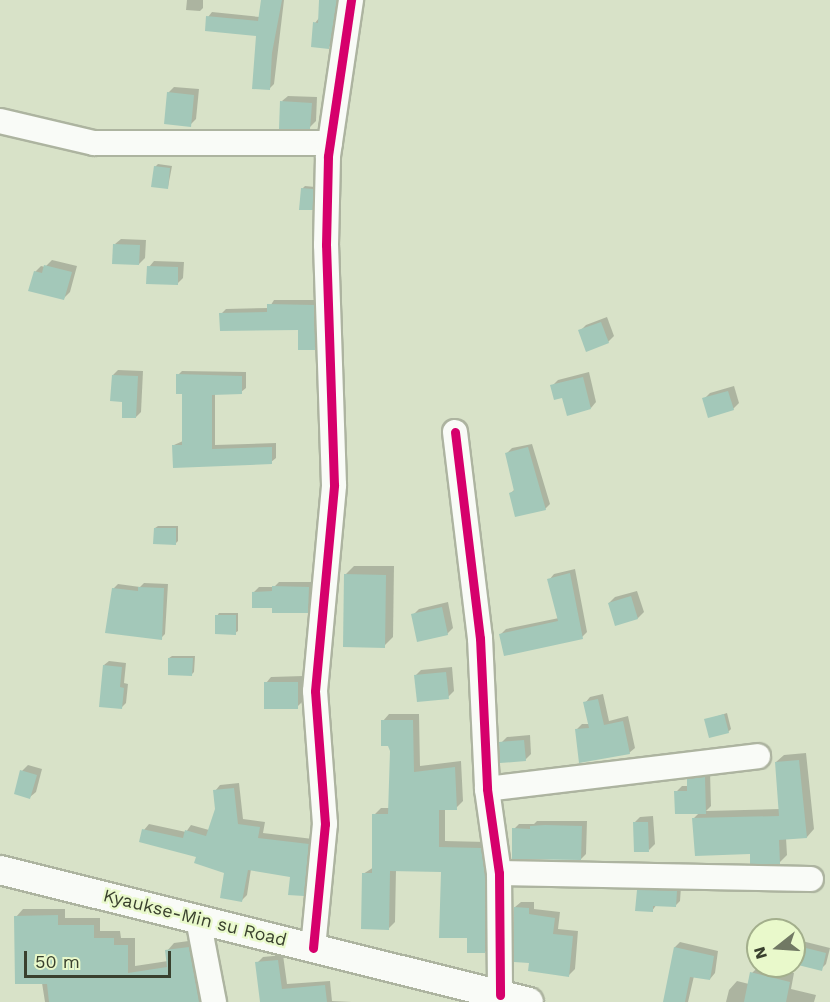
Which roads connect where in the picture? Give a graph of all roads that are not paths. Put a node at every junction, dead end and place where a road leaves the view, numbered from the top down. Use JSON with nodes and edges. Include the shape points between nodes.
{"nodes":[{"id":1,"x":351,"y":0,"type":"edge"},
{"id":2,"x":0,"y":121,"type":"edge"},
{"id":3,"x":330,"y":143,"type":"junction"},
{"id":4,"x":455,"y":432,"type":"dead end"},
{"id":5,"x":758,"y":756,"type":"dead end"},
{"id":6,"x":487,"y":789,"type":"junction"},
{"id":7,"x":0,"y":870,"type":"edge"},
{"id":8,"x":499,"y":873,"type":"junction"},
{"id":9,"x":811,"y":879,"type":"dead end"},
{"id":10,"x":198,"y":919,"type":"junction"},
{"id":11,"x":313,"y":948,"type":"junction"},
{"id":12,"x":500,"y":995,"type":"junction"},
{"id":13,"x":214,"y":1002,"type":"edge"},
{"id":14,"x":529,"y":1002,"type":"edge"}],
"edges":[{"from":1,"to":3,"type":"street"},
{"from":2,"to":3,"type":"street","via":[[94,143]]},
{"from":3,"to":11,"type":"street","via":[[327,245],[334,486],[315,691],[325,824]]},
{"from":4,"to":6,"type":"street","via":[[480,638]]},
{"from":5,"to":6,"type":"street"},
{"from":6,"to":8,"type":"street"},
{"from":7,"to":10,"type":"street","name":"Kyaukse-Min su Road"},
{"from":8,"to":9,"type":"street"},
{"from":8,"to":12,"type":"street"},
{"from":10,"to":11,"type":"street","name":"Kyaukse-Min su Road"},
{"from":10,"to":13,"type":"street"},
{"from":11,"to":12,"type":"street","name":"Kyaukse-Min su Road"},
{"from":12,"to":14,"type":"street","name":"Kyaukse-Min su Road"}]}
